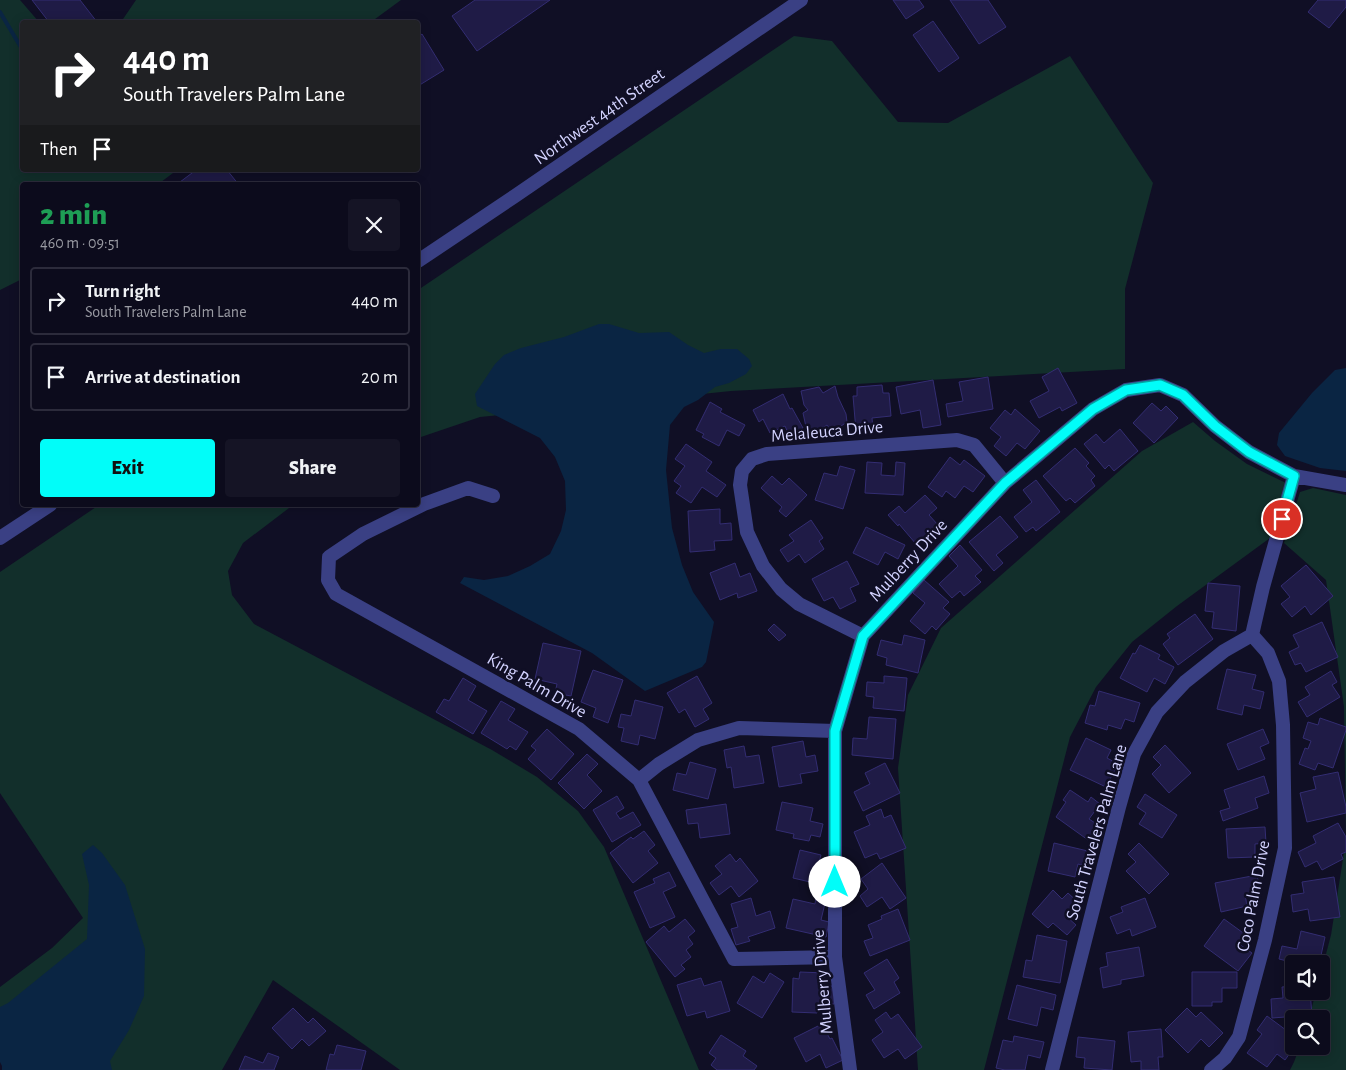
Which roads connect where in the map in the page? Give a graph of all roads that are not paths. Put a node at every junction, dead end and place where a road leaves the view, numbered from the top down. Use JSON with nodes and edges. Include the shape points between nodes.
{"nodes":[{"id":1,"x":801,"y":0,"type":"edge"},
{"id":2,"x":420,"y":260,"type":"edge"},
{"id":3,"x":1294,"y":476,"type":"junction"},
{"id":4,"x":1005,"y":483,"type":"junction"},
{"id":5,"x":1346,"y":485,"type":"edge"},
{"id":6,"x":493,"y":496,"type":"dead end"},
{"id":7,"x":420,"y":506,"type":"edge"},
{"id":8,"x":47,"y":507,"type":"edge"},
{"id":9,"x":418,"y":507,"type":"edge"},
{"id":10,"x":0,"y":538,"type":"edge"},
{"id":11,"x":1252,"y":635,"type":"junction"},
{"id":12,"x":863,"y":636,"type":"junction"},
{"id":13,"x":835,"y":731,"type":"junction"},
{"id":14,"x":639,"y":780,"type":"junction"},
{"id":15,"x":835,"y":957,"type":"junction"},
{"id":16,"x":850,"y":1070,"type":"edge"},
{"id":17,"x":1052,"y":1070,"type":"edge"},
{"id":18,"x":1211,"y":1070,"type":"edge"}],
"edges":[{"from":1,"to":2,"type":"street","name":"Northwest 44th Street"},
{"from":3,"to":4,"type":"street","name":"Mulberry Drive","via":[[1249,452],[1215,426],[1183,395],[1160,385],[1126,390],[1093,409]]},
{"from":3,"to":5,"type":"street","name":"Mulberry Drive"},
{"from":3,"to":11,"type":"street"},
{"from":4,"to":12,"type":"street","name":"Mulberry Drive"},
{"from":4,"to":12,"type":"street","name":"Melaleuca Drive","via":[[974,445],[957,440],[767,454],[752,459],[742,471],[740,485],[747,532],[763,566],[781,589],[799,604]]},
{"from":6,"to":7,"type":"street","name":"King Palm Drive","via":[[468,488]]},
{"from":8,"to":10,"type":"street"},
{"from":9,"to":14,"type":"street","name":"King Palm Drive","via":[[363,534],[330,558],[328,580],[336,594],[579,729]]},
{"from":11,"to":17,"type":"street","name":"South Travelers Palm Lane","via":[[1224,651],[1185,682],[1157,712],[1134,754]]},
{"from":11,"to":18,"type":"street","name":"Coco Palm Drive","via":[[1268,652],[1279,680],[1283,725],[1284,848],[1265,940],[1239,1037],[1225,1058]]},
{"from":12,"to":13,"type":"street","name":"Mulberry Drive"},
{"from":13,"to":14,"type":"street","via":[[739,728],[698,740]]},
{"from":13,"to":15,"type":"street","name":"Mulberry Drive"},
{"from":14,"to":15,"type":"street","name":"King Palm Drive","via":[[734,959]]},
{"from":15,"to":16,"type":"street","name":"Mulberry Drive"}]}
